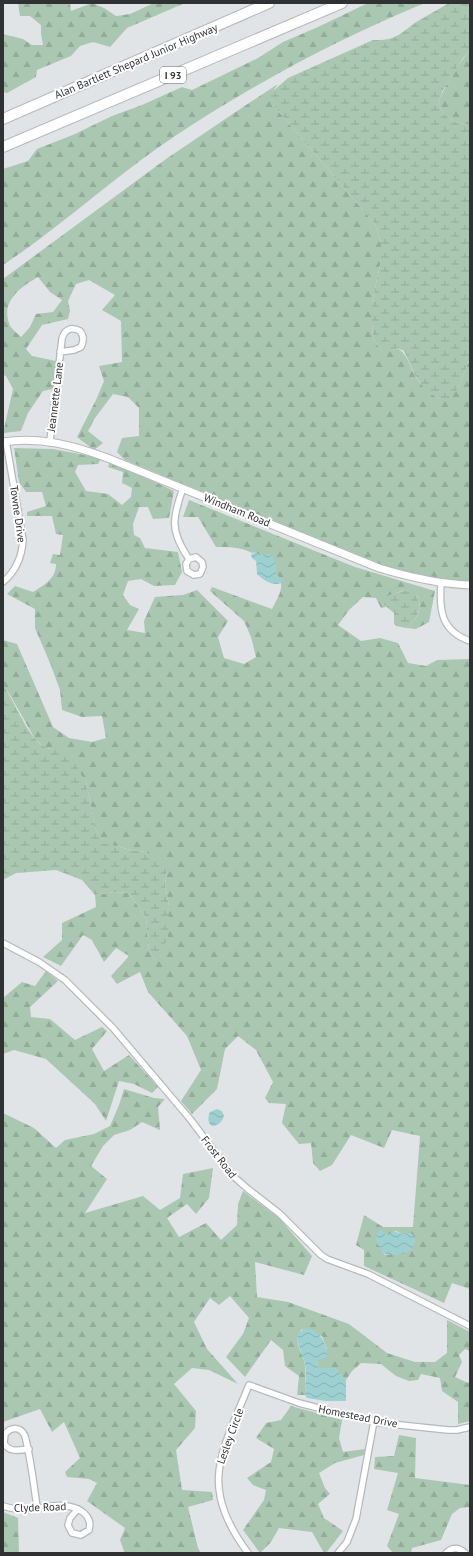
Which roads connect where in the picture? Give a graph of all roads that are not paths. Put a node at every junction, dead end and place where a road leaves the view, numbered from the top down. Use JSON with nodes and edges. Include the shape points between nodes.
{"nodes":[{"id":1,"x":269,"y":3,"type":"edge"},
{"id":2,"x":342,"y":3,"type":"edge"},
{"id":3,"x":3,"y":119,"type":"edge"},
{"id":4,"x":3,"y":147,"type":"edge"},
{"id":5,"x":60,"y":352,"type":"junction"},
{"id":6,"x":50,"y":441,"type":"junction"},
{"id":7,"x":5,"y":442,"type":"edge"},
{"id":8,"x":183,"y":488,"type":"junction"},
{"id":9,"x":189,"y":559,"type":"dead end"},
{"id":10,"x":3,"y":582,"type":"edge"},
{"id":11,"x":441,"y":583,"type":"junction"},
{"id":12,"x":470,"y":585,"type":"edge"},
{"id":13,"x":470,"y":640,"type":"edge"},
{"id":14,"x":3,"y":943,"type":"edge"},
{"id":15,"x":470,"y":1326,"type":"edge"},
{"id":16,"x":249,"y":1385,"type":"joint"},
{"id":17,"x":374,"y":1421,"type":"junction"},
{"id":18,"x":470,"y":1427,"type":"edge"},
{"id":19,"x":29,"y":1449,"type":"junction"},
{"id":20,"x":3,"y":1506,"type":"edge"},
{"id":21,"x":37,"y":1508,"type":"junction"},
{"id":22,"x":78,"y":1509,"type":"junction"},
{"id":23,"x":248,"y":1553,"type":"edge"},
{"id":24,"x":338,"y":1553,"type":"edge"},
{"id":25,"x":446,"y":1553,"type":"edge"},
{"id":26,"x":465,"y":1553,"type":"edge"}],
"edges":[{"from":1,"to":3,"type":"highway","name":"Alan Bartlett Shepard Junior Highway","number":"I 93"},
{"from":2,"to":4,"type":"highway","number":"I 93"},
{"from":5,"to":5,"type":"street","name":"Jeannette Lane","via":[[81,347],[84,340],[80,331],[70,329],[64,333]]},
{"from":5,"to":6,"type":"street","name":"Jeannette Lane"},
{"from":6,"to":7,"type":"street","name":"Windham Road"},
{"from":6,"to":8,"type":"street","name":"Windham Road","via":[[97,454]]},
{"from":7,"to":10,"type":"street","name":"Towne Drive","via":[[23,540],[17,564]]},
{"from":8,"to":9,"type":"street","via":[[176,508],[175,525],[179,541]]},
{"from":8,"to":11,"type":"street","name":"Windham Road","via":[[379,568]]},
{"from":11,"to":12,"type":"street","name":"Windham Road"},
{"from":11,"to":13,"type":"street","via":[[440,605],[444,619],[455,633]]},
{"from":14,"to":15,"type":"street","name":"Frost Road","via":[[39,962],[65,980],[112,1028],[190,1119],[233,1176],[280,1214],[321,1255],[368,1274]]},
{"from":16,"to":17,"type":"street","name":"Homestead Drive","via":[[310,1406]]},
{"from":16,"to":23,"type":"street","name":"Lesley Circle","via":[[221,1456],[218,1476],[219,1496],[224,1513],[233,1532]]},
{"from":17,"to":18,"type":"street","name":"Homestead Drive","via":[[453,1430]]},
{"from":17,"to":24,"type":"street","via":[[356,1519],[347,1542]]},
{"from":19,"to":19,"type":"street","via":[[21,1430],[12,1428],[5,1434],[3,1440],[8,1449]]},
{"from":19,"to":21,"type":"street"},
{"from":20,"to":21,"type":"street","name":"Clyde Road","via":[[19,1510]]},
{"from":21,"to":22,"type":"street","name":"Clyde Road","via":[[64,1505]]},
{"from":22,"to":22,"type":"street","name":"Clyde Road","via":[[90,1522],[87,1532],[79,1535],[72,1533],[68,1525],[70,1518]]},
{"from":25,"to":26,"type":"street","via":[[457,1548]]}]}
